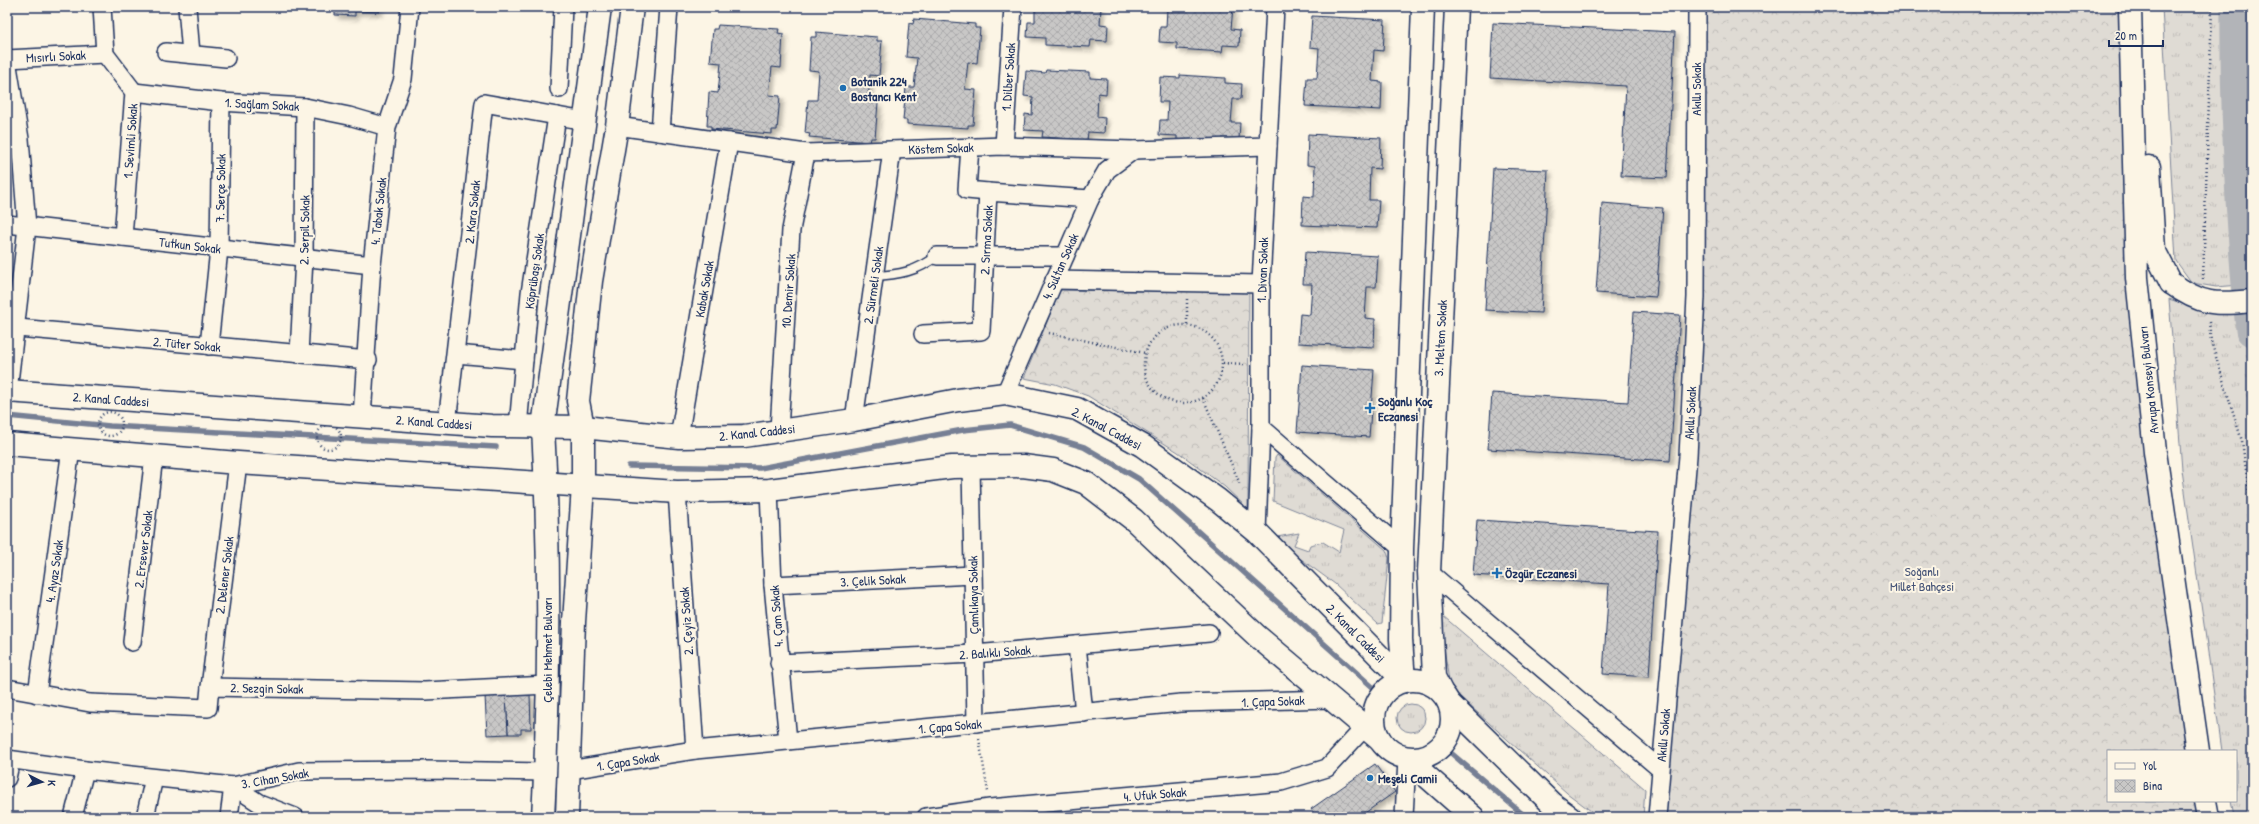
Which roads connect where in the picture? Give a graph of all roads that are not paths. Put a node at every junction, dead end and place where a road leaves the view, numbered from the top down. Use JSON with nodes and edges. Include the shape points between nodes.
{"nodes":[{"id":1,"x":102,"y":7,"type":"edge"},
{"id":2,"x":188,"y":7,"type":"edge"},
{"id":3,"x":410,"y":7,"type":"edge"},
{"id":4,"x":563,"y":7,"type":"edge"},
{"id":5,"x":600,"y":7,"type":"edge"},
{"id":6,"x":632,"y":7,"type":"edge"},
{"id":7,"x":669,"y":7,"type":"edge"},
{"id":8,"x":1013,"y":7,"type":"edge"},
{"id":9,"x":1275,"y":7,"type":"edge"},
{"id":10,"x":1423,"y":7,"type":"edge"},
{"id":11,"x":1456,"y":7,"type":"edge"},
{"id":12,"x":1697,"y":7,"type":"edge"},
{"id":13,"x":2130,"y":7,"type":"edge"},
{"id":14,"x":2131,"y":41,"type":"junction"},
{"id":15,"x":166,"y":52,"type":"dead end"},
{"id":16,"x":105,"y":54,"type":"junction"},
{"id":17,"x":191,"y":54,"type":"junction"},
{"id":18,"x":226,"y":58,"type":"dead end"},
{"id":19,"x":7,"y":60,"type":"edge"},
{"id":20,"x":559,"y":89,"type":"dead end"},
{"id":21,"x":134,"y":92,"type":"junction"},
{"id":22,"x":221,"y":102,"type":"junction"},
{"id":23,"x":305,"y":107,"type":"junction"},
{"id":24,"x":557,"y":116,"type":"junction"},
{"id":25,"x":585,"y":121,"type":"junction"},
{"id":26,"x":617,"y":126,"type":"junction"},
{"id":27,"x":387,"y":127,"type":"junction"},
{"id":28,"x":660,"y":132,"type":"junction"},
{"id":29,"x":729,"y":142,"type":"junction"},
{"id":30,"x":1004,"y":146,"type":"junction"},
{"id":31,"x":1268,"y":146,"type":"junction"},
{"id":32,"x":970,"y":147,"type":"junction"},
{"id":33,"x":892,"y":150,"type":"junction"},
{"id":34,"x":1134,"y":150,"type":"junction"},
{"id":35,"x":806,"y":153,"type":"junction"},
{"id":36,"x":988,"y":192,"type":"junction"},
{"id":37,"x":1090,"y":199,"type":"junction"},
{"id":38,"x":7,"y":224,"type":"edge"},
{"id":39,"x":27,"y":227,"type":"junction"},
{"id":40,"x":123,"y":237,"type":"junction"},
{"id":41,"x":219,"y":249,"type":"junction"},
{"id":42,"x":986,"y":255,"type":"junction"},
{"id":43,"x":938,"y":256,"type":"joint"},
{"id":44,"x":1064,"y":256,"type":"junction"},
{"id":45,"x":304,"y":258,"type":"junction"},
{"id":46,"x":372,"y":265,"type":"junction"},
{"id":47,"x":874,"y":276,"type":"junction"},
{"id":48,"x":1054,"y":280,"type":"junction"},
{"id":49,"x":1261,"y":284,"type":"junction"},
{"id":50,"x":2252,"y":301,"type":"edge"},
{"id":51,"x":12,"y":328,"type":"edge"},
{"id":52,"x":923,"y":334,"type":"dead end"},
{"id":53,"x":209,"y":346,"type":"junction"},
{"id":54,"x":300,"y":354,"type":"junction"},
{"id":55,"x":456,"y":354,"type":"junction"},
{"id":56,"x":368,"y":360,"type":"junction"},
{"id":57,"x":524,"y":360,"type":"junction"},
{"id":58,"x":8,"y":391,"type":"edge"},
{"id":59,"x":1005,"y":394,"type":"junction"},
{"id":60,"x":362,"y":417,"type":"junction"},
{"id":61,"x":854,"y":420,"type":"junction"},
{"id":62,"x":447,"y":423,"type":"junction"},
{"id":63,"x":518,"y":427,"type":"junction"},
{"id":64,"x":544,"y":427,"type":"junction"},
{"id":65,"x":583,"y":427,"type":"junction"},
{"id":66,"x":1261,"y":427,"type":"junction"},
{"id":67,"x":779,"y":430,"type":"junction"},
{"id":68,"x":679,"y":437,"type":"junction"},
{"id":69,"x":7,"y":444,"type":"edge"},
{"id":70,"x":71,"y":449,"type":"junction"},
{"id":71,"x":154,"y":456,"type":"junction"},
{"id":72,"x":238,"y":463,"type":"junction"},
{"id":73,"x":971,"y":466,"type":"junction"},
{"id":74,"x":546,"y":483,"type":"junction"},
{"id":75,"x":583,"y":486,"type":"junction"},
{"id":76,"x":769,"y":490,"type":"junction"},
{"id":77,"x":677,"y":492,"type":"junction"},
{"id":78,"x":1257,"y":532,"type":"junction"},
{"id":79,"x":1402,"y":549,"type":"junction"},
{"id":80,"x":1429,"y":572,"type":"junction"},
{"id":81,"x":973,"y":575,"type":"junction"},
{"id":82,"x":773,"y":585,"type":"junction"},
{"id":83,"x":1209,"y":633,"type":"dead end"},
{"id":84,"x":132,"y":642,"type":"dead end"},
{"id":85,"x":1077,"y":645,"type":"junction"},
{"id":86,"x":975,"y":654,"type":"junction"},
{"id":87,"x":779,"y":663,"type":"junction"},
{"id":88,"x":1404,"y":681,"type":"junction"},
{"id":89,"x":547,"y":685,"type":"junction"},
{"id":90,"x":210,"y":687,"type":"junction"},
{"id":91,"x":7,"y":688,"type":"edge"},
{"id":92,"x":38,"y":694,"type":"junction"},
{"id":93,"x":1445,"y":697,"type":"junction"},
{"id":94,"x":1332,"y":699,"type":"junction"},
{"id":95,"x":1084,"y":713,"type":"junction"},
{"id":96,"x":976,"y":723,"type":"junction"},
{"id":97,"x":1372,"y":734,"type":"junction"},
{"id":98,"x":788,"y":741,"type":"junction"},
{"id":99,"x":695,"y":750,"type":"junction"},
{"id":100,"x":2198,"y":750,"type":"edge"},
{"id":101,"x":9,"y":759,"type":"edge"},
{"id":102,"x":1407,"y":759,"type":"junction"},
{"id":103,"x":1660,"y":769,"type":"junction"},
{"id":104,"x":84,"y":770,"type":"junction"},
{"id":105,"x":569,"y":770,"type":"junction"},
{"id":106,"x":545,"y":772,"type":"junction"},
{"id":107,"x":7,"y":778,"type":"edge"},
{"id":108,"x":154,"y":778,"type":"junction"},
{"id":109,"x":233,"y":786,"type":"junction"},
{"id":110,"x":991,"y":813,"type":"edge"},
{"id":111,"x":73,"y":817,"type":"edge"},
{"id":112,"x":145,"y":817,"type":"edge"},
{"id":113,"x":229,"y":817,"type":"edge"},
{"id":114,"x":295,"y":817,"type":"edge"},
{"id":115,"x":543,"y":817,"type":"edge"},
{"id":116,"x":567,"y":817,"type":"edge"},
{"id":117,"x":926,"y":817,"type":"edge"},
{"id":118,"x":1404,"y":817,"type":"edge"},
{"id":119,"x":1473,"y":817,"type":"edge"},
{"id":120,"x":1570,"y":817,"type":"edge"},
{"id":121,"x":1657,"y":817,"type":"edge"}],
"edges":[{"from":1,"to":16,"type":"street"},
{"from":2,"to":17,"type":"street"},
{"from":3,"to":27,"type":"street","name":"4. Tabak Sokak","via":[[402,78]]},
{"from":4,"to":20,"type":"street"},
{"from":5,"to":25,"type":"main road"},
{"from":6,"to":26,"type":"main road"},
{"from":7,"to":28,"type":"street"},
{"from":8,"to":30,"type":"street","name":"1. Dilber Sokak"},
{"from":9,"to":31,"type":"street","name":"1. Divan Sokak"},
{"from":10,"to":79,"type":"main road"},
{"from":11,"to":80,"type":"main road","name":"3. Meltem Sokak"},
{"from":12,"to":103,"type":"street","name":"Akıllı Sokak","via":[[1696,297],[1689,440]]},
{"from":13,"to":14,"type":"main road","name":"Avrupa Konseyi Bulvarı"},
{"from":14,"to":50,"type":"main road","bridge":true,"via":[[2149,170],[2154,250],[2171,283],[2189,296],[2221,304]]},
{"from":14,"to":100,"type":"main road","name":"Avrupa Konseyi Bulvarı","via":[[2137,278],[2155,452]]},
{"from":15,"to":17,"type":"street"},
{"from":16,"to":19,"type":"street","name":"Mısırlı Sokak"},
{"from":16,"to":21,"type":"street","name":"1. Sevimli Sokak"},
{"from":17,"to":18,"type":"street"},
{"from":19,"to":39,"type":"street","via":[[20,139]]},
{"from":21,"to":22,"type":"street","name":"1. Sağlam Sokak"},
{"from":21,"to":40,"type":"street","name":"1. Sevimli Sokak"},
{"from":22,"to":23,"type":"street","name":"1. Sağlam Sokak"},
{"from":22,"to":41,"type":"street","name":"7. Serçe Sokak"},
{"from":23,"to":27,"type":"street","name":"1. Sağlam Sokak"},
{"from":23,"to":45,"type":"street","name":"2. Serpil Sokak"},
{"from":24,"to":25,"type":"street","name":"2. Kara Sokak"},
{"from":24,"to":55,"type":"street","name":"2. Kara Sokak","via":[[484,103]]},
{"from":24,"to":57,"type":"street","name":"Köprübaşı Sokak","via":[[530,293]]},
{"from":25,"to":64,"type":"main road","name":"Çelebi Mehmet Bulvarı"},
{"from":26,"to":28,"type":"street","name":"Köstem Sokak"},
{"from":26,"to":65,"type":"main road","name":"Çelebi Mehmet Bulvarı","via":[[591,281],[578,401]]},
{"from":27,"to":46,"type":"street","name":"4. Tabak Sokak"},
{"from":28,"to":29,"type":"street","name":"Köstem Sokak"},
{"from":29,"to":35,"type":"street","name":"Köstem Sokak"},
{"from":29,"to":68,"type":"street","name":"Kabak Sokak"},
{"from":30,"to":32,"type":"street","name":"Köstem Sokak"},
{"from":30,"to":34,"type":"street","name":"Köstem Sokak"},
{"from":31,"to":34,"type":"street","name":"Köstem Sokak"},
{"from":31,"to":49,"type":"street","name":"1. Divan Sokak"},
{"from":32,"to":33,"type":"street","name":"Köstem Sokak"},
{"from":32,"to":36,"type":"street","via":[[967,190]]},
{"from":33,"to":35,"type":"street","name":"Köstem Sokak"},
{"from":33,"to":47,"type":"street","name":"2. Sürmeli Sokak"},
{"from":34,"to":37,"type":"street","name":"4. Sultan Sokak","via":[[1107,170]]},
{"from":35,"to":67,"type":"street","name":"10. Demir Sokak","via":[[791,230]]},
{"from":36,"to":37,"type":"street","name":"2. Sırma Sokak"},
{"from":36,"to":42,"type":"street","name":"2. Sırma Sokak"},
{"from":37,"to":44,"type":"street","name":"4. Sultan Sokak"},
{"from":38,"to":39,"type":"street","name":"Tutkun Sokak"},
{"from":39,"to":40,"type":"street","name":"Tutkun Sokak"},
{"from":39,"to":51,"type":"street"},
{"from":40,"to":41,"type":"street","name":"Tutkun Sokak"},
{"from":41,"to":45,"type":"street","name":"Tutkun Sokak"},
{"from":41,"to":53,"type":"street","name":"7. Serçe Sokak"},
{"from":42,"to":43,"type":"street"},
{"from":42,"to":44,"type":"street"},
{"from":42,"to":52,"type":"street","name":"2. Sırma Sokak","via":[[981,331]]},
{"from":43,"to":47,"type":"lane","via":[[908,273]]},
{"from":44,"to":48,"type":"street","name":"4. Sultan Sokak"},
{"from":45,"to":46,"type":"street","name":"Tutkun Sokak"},
{"from":45,"to":54,"type":"street","name":"2. Serpil Sokak"},
{"from":46,"to":56,"type":"street","name":"4. Tabak Sokak"},
{"from":47,"to":61,"type":"street","name":"2. Sürmeli Sokak"},
{"from":48,"to":49,"type":"street"},
{"from":48,"to":59,"type":"street","name":"4. Sultan Sokak"},
{"from":49,"to":66,"type":"street","name":"1. Divan Sokak"},
{"from":51,"to":53,"type":"street","name":"2. Tüter Sokak"},
{"from":51,"to":58,"type":"street"},
{"from":53,"to":54,"type":"street","name":"2. Tüter Sokak"},
{"from":54,"to":56,"type":"street","name":"2. Tüter Sokak"},
{"from":55,"to":57,"type":"street"},
{"from":55,"to":62,"type":"street","name":"2. Kara Sokak"},
{"from":56,"to":60,"type":"street","name":"4. Tabak Sokak"},
{"from":57,"to":63,"type":"street","name":"Köprübaşı Sokak"},
{"from":58,"to":60,"type":"main road","name":"2. Kanal Caddesi"},
{"from":59,"to":61,"type":"main road","name":"2. Kanal Caddesi","via":[[958,400]]},
{"from":59,"to":78,"type":"main road","name":"2. Kanal Caddesi","via":[[1077,409],[1142,446],[1218,500]]},
{"from":60,"to":62,"type":"main road","name":"2. Kanal Caddesi"},
{"from":61,"to":67,"type":"main road","name":"2. Kanal Caddesi"},
{"from":62,"to":63,"type":"main road","name":"2. Kanal Caddesi"},
{"from":63,"to":64,"type":"main road","name":"2. Kanal Caddesi"},
{"from":64,"to":65,"type":"main road","name":"2. Kanal Caddesi"},
{"from":64,"to":74,"type":"main road","name":"Çelebi Mehmet Bulvarı"},
{"from":65,"to":68,"type":"main road","name":"2. Kanal Caddesi"},
{"from":65,"to":75,"type":"main road","name":"Çelebi Mehmet Bulvarı"},
{"from":66,"to":78,"type":"street","name":"1. Divan Sokak"},
{"from":66,"to":79,"type":"street"},
{"from":67,"to":68,"type":"main road","name":"2. Kanal Caddesi","via":[[744,436]]},
{"from":69,"to":70,"type":"main road"},
{"from":70,"to":71,"type":"main road"},
{"from":70,"to":92,"type":"street","name":"4. Ayaz Sokak"},
{"from":71,"to":72,"type":"main road"},
{"from":71,"to":84,"type":"street","name":"2. Ersever Sokak"},
{"from":72,"to":74,"type":"main road"},
{"from":72,"to":90,"type":"street","name":"2. Delener Sokak"},
{"from":73,"to":76,"type":"main road"},
{"from":73,"to":81,"type":"street","name":"Çamlıkaya Sokak"},
{"from":73,"to":94,"type":"main road","via":[[1023,466],[1053,470],[1086,483],[1134,520],[1232,613]]},
{"from":74,"to":75,"type":"main road"},
{"from":74,"to":89,"type":"main road","name":"Çelebi Mehmet Bulvarı"},
{"from":75,"to":77,"type":"main road"},
{"from":75,"to":105,"type":"main road","name":"Çelebi Mehmet Bulvarı","via":[[574,622]]},
{"from":76,"to":77,"type":"main road"},
{"from":76,"to":82,"type":"street","name":"4. Çam Sokak"},
{"from":77,"to":99,"type":"street","name":"2. Çeyiz Sokak"},
{"from":78,"to":88,"type":"main road","name":"2. Kanal Caddesi"},
{"from":79,"to":88,"type":"main road","via":[[1401,639]]},
{"from":80,"to":93,"type":"main road","name":"3. Meltem Sokak","via":[[1434,677]]},
{"from":80,"to":103,"type":"street"},
{"from":81,"to":82,"type":"street","name":"3. Çelik Sokak"},
{"from":81,"to":86,"type":"street","name":"Çamlıkaya Sokak"},
{"from":82,"to":87,"type":"street","name":"4. Çam Sokak"},
{"from":83,"to":85,"type":"street","name":"2. Balıklı Sokak"},
{"from":85,"to":86,"type":"street","name":"2. Balıklı Sokak"},
{"from":85,"to":95,"type":"street"},
{"from":86,"to":87,"type":"street","name":"2. Balıklı Sokak"},
{"from":86,"to":96,"type":"street","name":"Çamlıkaya Sokak"},
{"from":87,"to":98,"type":"street","name":"4. Çam Sokak"},
{"from":88,"to":93,"type":"main road","via":[[1432,684]]},
{"from":88,"to":97,"type":"main road","via":[[1389,688],[1380,698],[1375,710]]},
{"from":89,"to":90,"type":"street","name":"2. Sezgin Sokak","via":[[425,691]]},
{"from":89,"to":106,"type":"main road","name":"Çelebi Mehmet Bulvarı"},
{"from":90,"to":92,"type":"street","via":[[208,708],[90,703]]},
{"from":91,"to":92,"type":"street"},
{"from":93,"to":102,"type":"main road","via":[[1452,712],[1450,735],[1434,753],[1423,758]]},
{"from":93,"to":120,"type":"main road","via":[[1552,804]]},
{"from":94,"to":95,"type":"street","name":"1. Çapa Sokak","via":[[1181,703]]},
{"from":94,"to":97,"type":"main road"},
{"from":95,"to":96,"type":"street","name":"1. Çapa Sokak"},
{"from":96,"to":98,"type":"street","name":"1. Çapa Sokak"},
{"from":97,"to":102,"type":"main road","via":[[1392,753]]},
{"from":97,"to":110,"type":"street","name":"4. Ufuk Sokak","via":[[1327,768],[1280,782]]},
{"from":98,"to":99,"type":"street","name":"1. Çapa Sokak"},
{"from":99,"to":105,"type":"street","name":"1. Çapa Sokak"},
{"from":101,"to":104,"type":"street","name":"3. Cihan Sokak"},
{"from":101,"to":107,"type":"street"},
{"from":102,"to":118,"type":"street"},
{"from":102,"to":119,"type":"main road"},
{"from":103,"to":121,"type":"street","name":"Akıllı Sokak"},
{"from":104,"to":108,"type":"street","name":"3. Cihan Sokak"},
{"from":104,"to":111,"type":"street"},
{"from":105,"to":116,"type":"main road","name":"Çelebi Mehmet Bulvarı"},
{"from":106,"to":109,"type":"street","name":"3. Cihan Sokak","via":[[299,772]]},
{"from":106,"to":115,"type":"main road","name":"Çelebi Mehmet Bulvarı"},
{"from":108,"to":109,"type":"street","name":"3. Cihan Sokak"},
{"from":108,"to":112,"type":"street"},
{"from":109,"to":113,"type":"street"},
{"from":109,"to":114,"type":"street","via":[[259,804]]},
{"from":110,"to":117,"type":"street","name":"4. Ufuk Sokak"}]}
